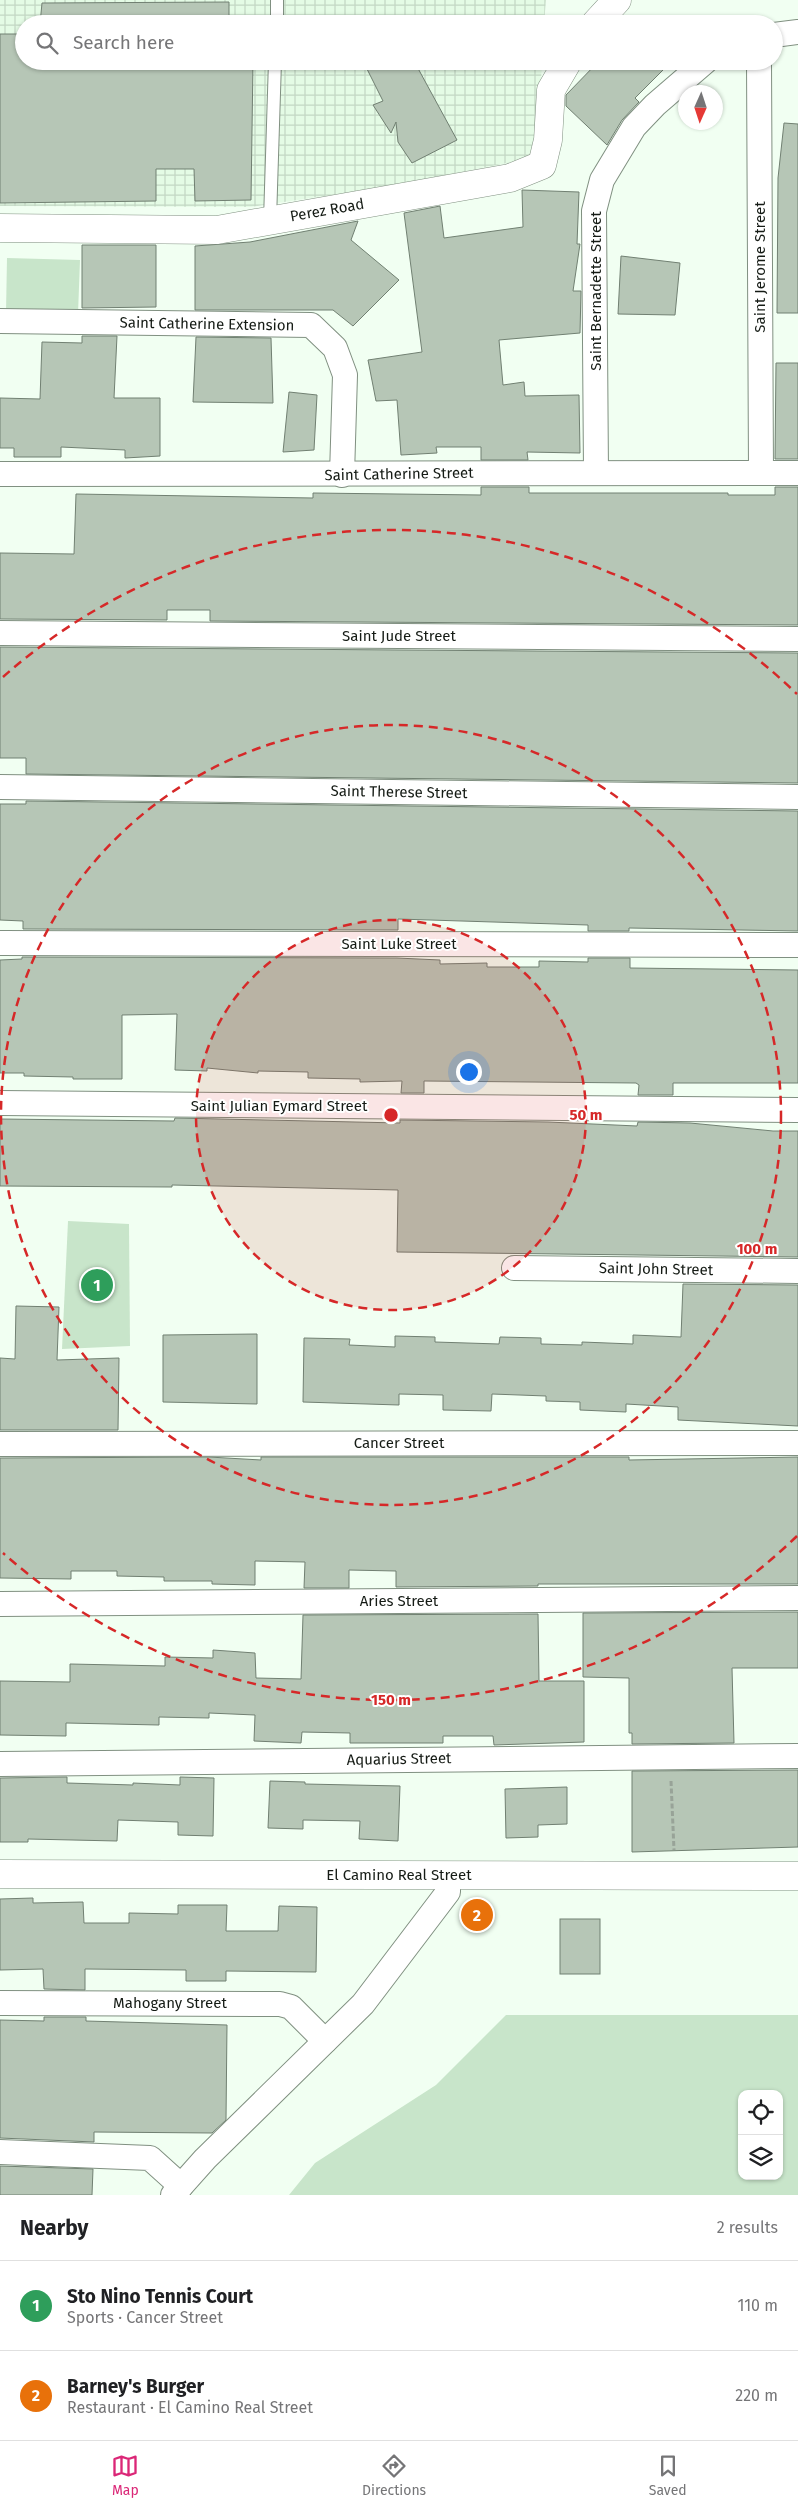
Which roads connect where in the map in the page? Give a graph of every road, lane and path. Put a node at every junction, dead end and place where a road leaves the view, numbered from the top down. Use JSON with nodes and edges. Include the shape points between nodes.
{"nodes":[{"id":1,"x":277,"y":0,"type":"edge"},
{"id":2,"x":617,"y":0,"type":"edge"},
{"id":3,"x":276,"y":15,"type":"edge"},
{"id":4,"x":603,"y":15,"type":"edge"},
{"id":5,"x":798,"y":32,"type":"edge"},
{"id":6,"x":783,"y":33,"type":"edge"},
{"id":7,"x":275,"y":70,"type":"edge"},
{"id":8,"x":563,"y":70,"type":"edge"},
{"id":9,"x":695,"y":70,"type":"edge"},
{"id":10,"x":759,"y":70,"type":"edge"},
{"id":11,"x":270,"y":220,"type":"junction"},
{"id":12,"x":0,"y":228,"type":"edge"},
{"id":13,"x":0,"y":321,"type":"edge"},
{"id":14,"x":596,"y":472,"type":"junction"},
{"id":15,"x":761,"y":472,"type":"junction"},
{"id":16,"x":0,"y":474,"type":"edge"},
{"id":17,"x":798,"y":474,"type":"edge"},
{"id":18,"x":342,"y":475,"type":"junction"},
{"id":19,"x":0,"y":633,"type":"edge"},
{"id":20,"x":798,"y":639,"type":"edge"},
{"id":21,"x":0,"y":787,"type":"edge"},
{"id":22,"x":798,"y":797,"type":"edge"},
{"id":23,"x":0,"y":943,"type":"edge"},
{"id":24,"x":798,"y":945,"type":"edge"},
{"id":25,"x":0,"y":1103,"type":"edge"},
{"id":26,"x":798,"y":1110,"type":"edge"},
{"id":27,"x":514,"y":1268,"type":"dead end"},
{"id":28,"x":798,"y":1271,"type":"edge"},
{"id":29,"x":798,"y":1443,"type":"edge"},
{"id":30,"x":0,"y":1444,"type":"edge"},
{"id":31,"x":798,"y":1598,"type":"edge"},
{"id":32,"x":0,"y":1604,"type":"edge"},
{"id":33,"x":670,"y":1756,"type":"junction"},
{"id":34,"x":798,"y":1756,"type":"edge"},
{"id":35,"x":0,"y":1764,"type":"edge"},
{"id":36,"x":0,"y":1874,"type":"edge"},
{"id":37,"x":448,"y":1875,"type":"junction"},
{"id":38,"x":675,"y":1875,"type":"junction"},
{"id":39,"x":798,"y":1876,"type":"edge"},
{"id":40,"x":0,"y":2003,"type":"edge"},
{"id":41,"x":325,"y":2041,"type":"junction"},
{"id":42,"x":0,"y":2152,"type":"edge"},
{"id":43,"x":177,"y":2190,"type":"edge"}],
"edges":[{"from":1,"to":3,"type":"lane"},
{"from":2,"to":4,"type":"street"},
{"from":5,"to":6,"type":"street"},
{"from":7,"to":11,"type":"lane"},
{"from":8,"to":11,"type":"street","name":"Perez Road","via":[[551,90],[548,140],[542,165],[510,178]]},
{"from":9,"to":14,"type":"street","name":"Saint Bernadette Street","via":[[655,104],[634,127],[602,180],[594,211]]},
{"from":10,"to":15,"type":"street","name":"Saint Jerome Street"},
{"from":11,"to":12,"type":"street","name":"Perez Road","via":[[217,230]]},
{"from":13,"to":18,"type":"street","name":"Saint Catherine Extension","via":[[311,325],[336,348],[345,375]]},
{"from":14,"to":15,"type":"street","name":"Saint Catherine Street"},
{"from":14,"to":18,"type":"street","name":"Saint Catherine Street"},
{"from":15,"to":17,"type":"street","name":"Saint Catherine Street"},
{"from":16,"to":18,"type":"street","name":"Saint Catherine Street"},
{"from":19,"to":20,"type":"street","name":"Saint Jude Street"},
{"from":21,"to":22,"type":"street","name":"Saint Therese Street"},
{"from":23,"to":24,"type":"street","name":"Saint Luke Street"},
{"from":25,"to":26,"type":"street","name":"Saint Julian Eymard Street"},
{"from":27,"to":28,"type":"street","name":"Saint John Street"},
{"from":29,"to":30,"type":"street","name":"Cancer Street"},
{"from":31,"to":32,"type":"street","name":"Aries Street"},
{"from":33,"to":34,"type":"street","name":"Aquarius Street"},
{"from":33,"to":35,"type":"street","name":"Aquarius Street"},
{"from":33,"to":38,"type":"path"},
{"from":36,"to":37,"type":"street","name":"El Camino Real Street"},
{"from":37,"to":38,"type":"street","name":"El Camino Real Street"},
{"from":37,"to":41,"type":"street","via":[[448,1892],[363,2004]]},
{"from":38,"to":39,"type":"street","name":"El Camino Real Street"},
{"from":40,"to":41,"type":"street","name":"Mahogany Street","via":[[280,2004],[291,2007]]},
{"from":41,"to":43,"type":"street"},
{"from":42,"to":43,"type":"street","via":[[150,2158]]}]}
